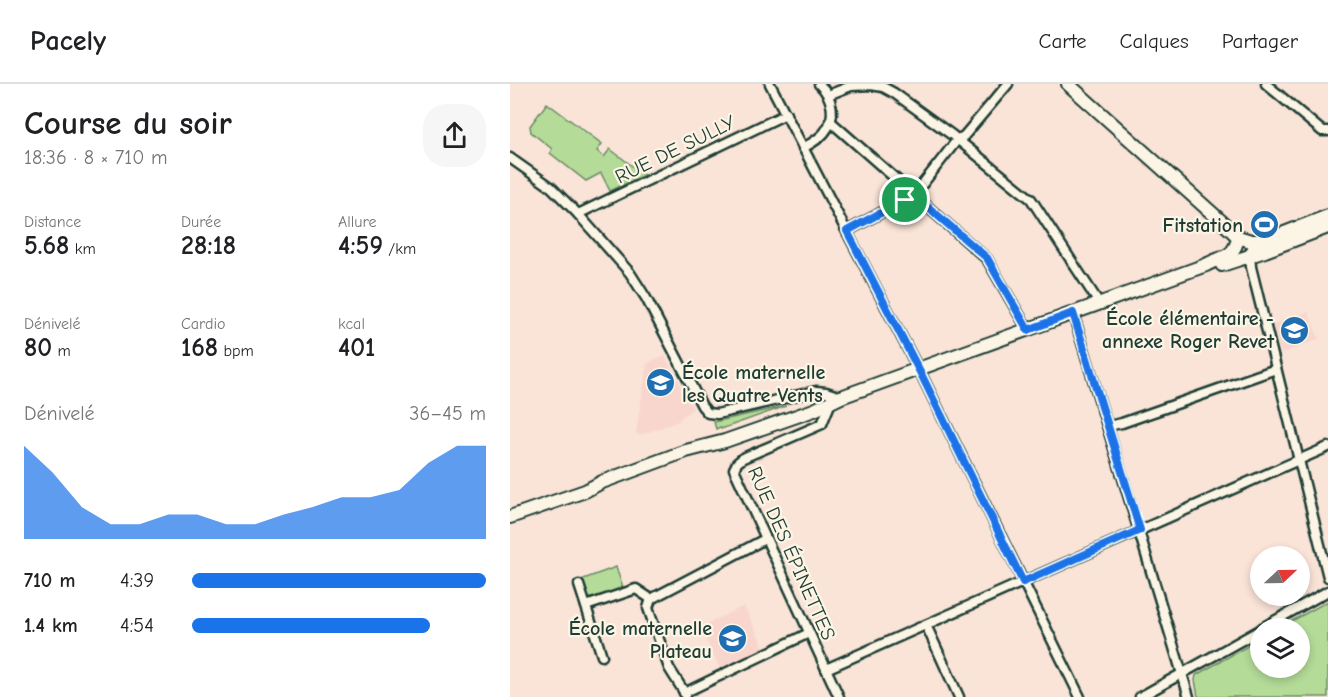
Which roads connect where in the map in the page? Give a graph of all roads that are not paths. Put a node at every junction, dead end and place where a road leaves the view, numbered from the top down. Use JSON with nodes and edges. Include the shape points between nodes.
{"nodes":[{"id":1,"x":770,"y":84,"type":"edge"},
{"id":2,"x":819,"y":84,"type":"edge"},
{"id":3,"x":1008,"y":84,"type":"edge"},
{"id":4,"x":1068,"y":84,"type":"edge"},
{"id":5,"x":1266,"y":84,"type":"edge"},
{"id":6,"x":828,"y":95,"type":"junction"},
{"id":7,"x":786,"y":114,"type":"junction"},
{"id":8,"x":830,"y":121,"type":"junction"},
{"id":9,"x":1328,"y":131,"type":"edge"},
{"id":10,"x":957,"y":140,"type":"junction"},
{"id":11,"x":803,"y":148,"type":"junction"},
{"id":12,"x":510,"y":158,"type":"edge"},
{"id":13,"x":914,"y":195,"type":"junction"},
{"id":14,"x":578,"y":214,"type":"junction"},
{"id":15,"x":1328,"y":216,"type":"edge"},
{"id":16,"x":1328,"y":228,"type":"edge"},
{"id":17,"x":847,"y":231,"type":"junction"},
{"id":18,"x":1238,"y":237,"type":"junction"},
{"id":19,"x":1264,"y":241,"type":"junction"},
{"id":20,"x":1247,"y":256,"type":"junction"},
{"id":21,"x":1206,"y":265,"type":"junction"},
{"id":22,"x":1100,"y":303,"type":"junction"},
{"id":23,"x":1073,"y":313,"type":"junction"},
{"id":24,"x":1028,"y":330,"type":"junction"},
{"id":25,"x":918,"y":369,"type":"junction"},
{"id":26,"x":1276,"y":369,"type":"junction"},
{"id":27,"x":836,"y":400,"type":"junction"},
{"id":28,"x":1108,"y":426,"type":"junction"},
{"id":29,"x":1328,"y":447,"type":"edge"},
{"id":30,"x":1299,"y":460,"type":"junction"},
{"id":31,"x":510,"y":517,"type":"edge"},
{"id":32,"x":1140,"y":530,"type":"junction"},
{"id":33,"x":765,"y":539,"type":"junction"},
{"id":34,"x":1328,"y":577,"type":"edge"},
{"id":35,"x":1023,"y":582,"type":"junction"},
{"id":36,"x":579,"y":585,"type":"dead end"},
{"id":37,"x":1328,"y":591,"type":"edge"},
{"id":38,"x":651,"y":599,"type":"junction"},
{"id":39,"x":586,"y":606,"type":"junction"},
{"id":40,"x":1280,"y":618,"type":"edge"},
{"id":41,"x":926,"y":625,"type":"junction"},
{"id":42,"x":809,"y":633,"type":"junction"},
{"id":43,"x":1250,"y":635,"type":"edge"},
{"id":44,"x":602,"y":656,"type":"dead end"},
{"id":45,"x":826,"y":669,"type":"junction"},
{"id":46,"x":1182,"y":674,"type":"junction"},
{"id":47,"x":685,"y":695,"type":"edge"},
{"id":48,"x":839,"y":697,"type":"edge"},
{"id":49,"x":959,"y":697,"type":"edge"},
{"id":50,"x":1080,"y":697,"type":"edge"},
{"id":51,"x":1140,"y":697,"type":"edge"},
{"id":52,"x":1190,"y":697,"type":"edge"}],
"edges":[{"from":1,"to":7,"type":"street"},
{"from":2,"to":6,"type":"street"},
{"from":3,"to":10,"type":"street"},
{"from":4,"to":18,"type":"main road"},
{"from":5,"to":9,"type":"street","via":[[1322,131]]},
{"from":6,"to":8,"type":"street"},
{"from":6,"to":10,"type":"street","via":[[851,86],[883,87]]},
{"from":7,"to":11,"type":"street"},
{"from":7,"to":14,"type":"street","name":"RUE DE SULLY"},
{"from":8,"to":11,"type":"street","via":[[819,138]]},
{"from":8,"to":13,"type":"street"},
{"from":10,"to":13,"type":"street"},
{"from":10,"to":22,"type":"street","via":[[1031,199]]},
{"from":11,"to":17,"type":"street"},
{"from":12,"to":14,"type":"street","via":[[551,187]]},
{"from":13,"to":17,"type":"street"},
{"from":13,"to":24,"type":"street","via":[[987,258]]},
{"from":14,"to":27,"type":"street","via":[[630,273],[708,413],[816,391],[826,392]]},
{"from":15,"to":19,"type":"main road"},
{"from":16,"to":20,"type":"main road"},
{"from":17,"to":25,"type":"street"},
{"from":18,"to":19,"type":"main road"},
{"from":18,"to":21,"type":"main road","via":[[1232,253]]},
{"from":19,"to":20,"type":"street"},
{"from":20,"to":21,"type":"main road","via":[[1222,265]]},
{"from":20,"to":26,"type":"street"},
{"from":21,"to":22,"type":"main road"},
{"from":22,"to":23,"type":"main road"},
{"from":23,"to":24,"type":"main road"},
{"from":23,"to":28,"type":"street"},
{"from":24,"to":25,"type":"main road"},
{"from":25,"to":27,"type":"main road"},
{"from":25,"to":35,"type":"street"},
{"from":26,"to":28,"type":"street"},
{"from":26,"to":30,"type":"street"},
{"from":27,"to":31,"type":"main road"},
{"from":27,"to":33,"type":"street","name":"RUE DES ÉPINETTES","via":[[822,424],[736,463],[734,469]]},
{"from":28,"to":32,"type":"street"},
{"from":29,"to":30,"type":"street"},
{"from":30,"to":32,"type":"street"},
{"from":30,"to":34,"type":"street"},
{"from":32,"to":35,"type":"street"},
{"from":32,"to":46,"type":"street"},
{"from":33,"to":38,"type":"street"},
{"from":33,"to":42,"type":"street","name":"RUE DES ÉPINETTES"},
{"from":35,"to":41,"type":"street"},
{"from":35,"to":50,"type":"street"},
{"from":36,"to":39,"type":"street"},
{"from":37,"to":40,"type":"street"},
{"from":38,"to":39,"type":"street","via":[[636,589]]},
{"from":38,"to":47,"type":"street","via":[[648,608],[669,668]]},
{"from":39,"to":44,"type":"street"},
{"from":41,"to":45,"type":"street"},
{"from":41,"to":49,"type":"street"},
{"from":42,"to":45,"type":"street","name":"RUE DES ÉPINETTES"},
{"from":42,"to":47,"type":"street"},
{"from":43,"to":46,"type":"street"},
{"from":45,"to":48,"type":"street","name":"RUE DES ÉPINETTES"},
{"from":46,"to":51,"type":"street"},
{"from":46,"to":52,"type":"street"}]}
